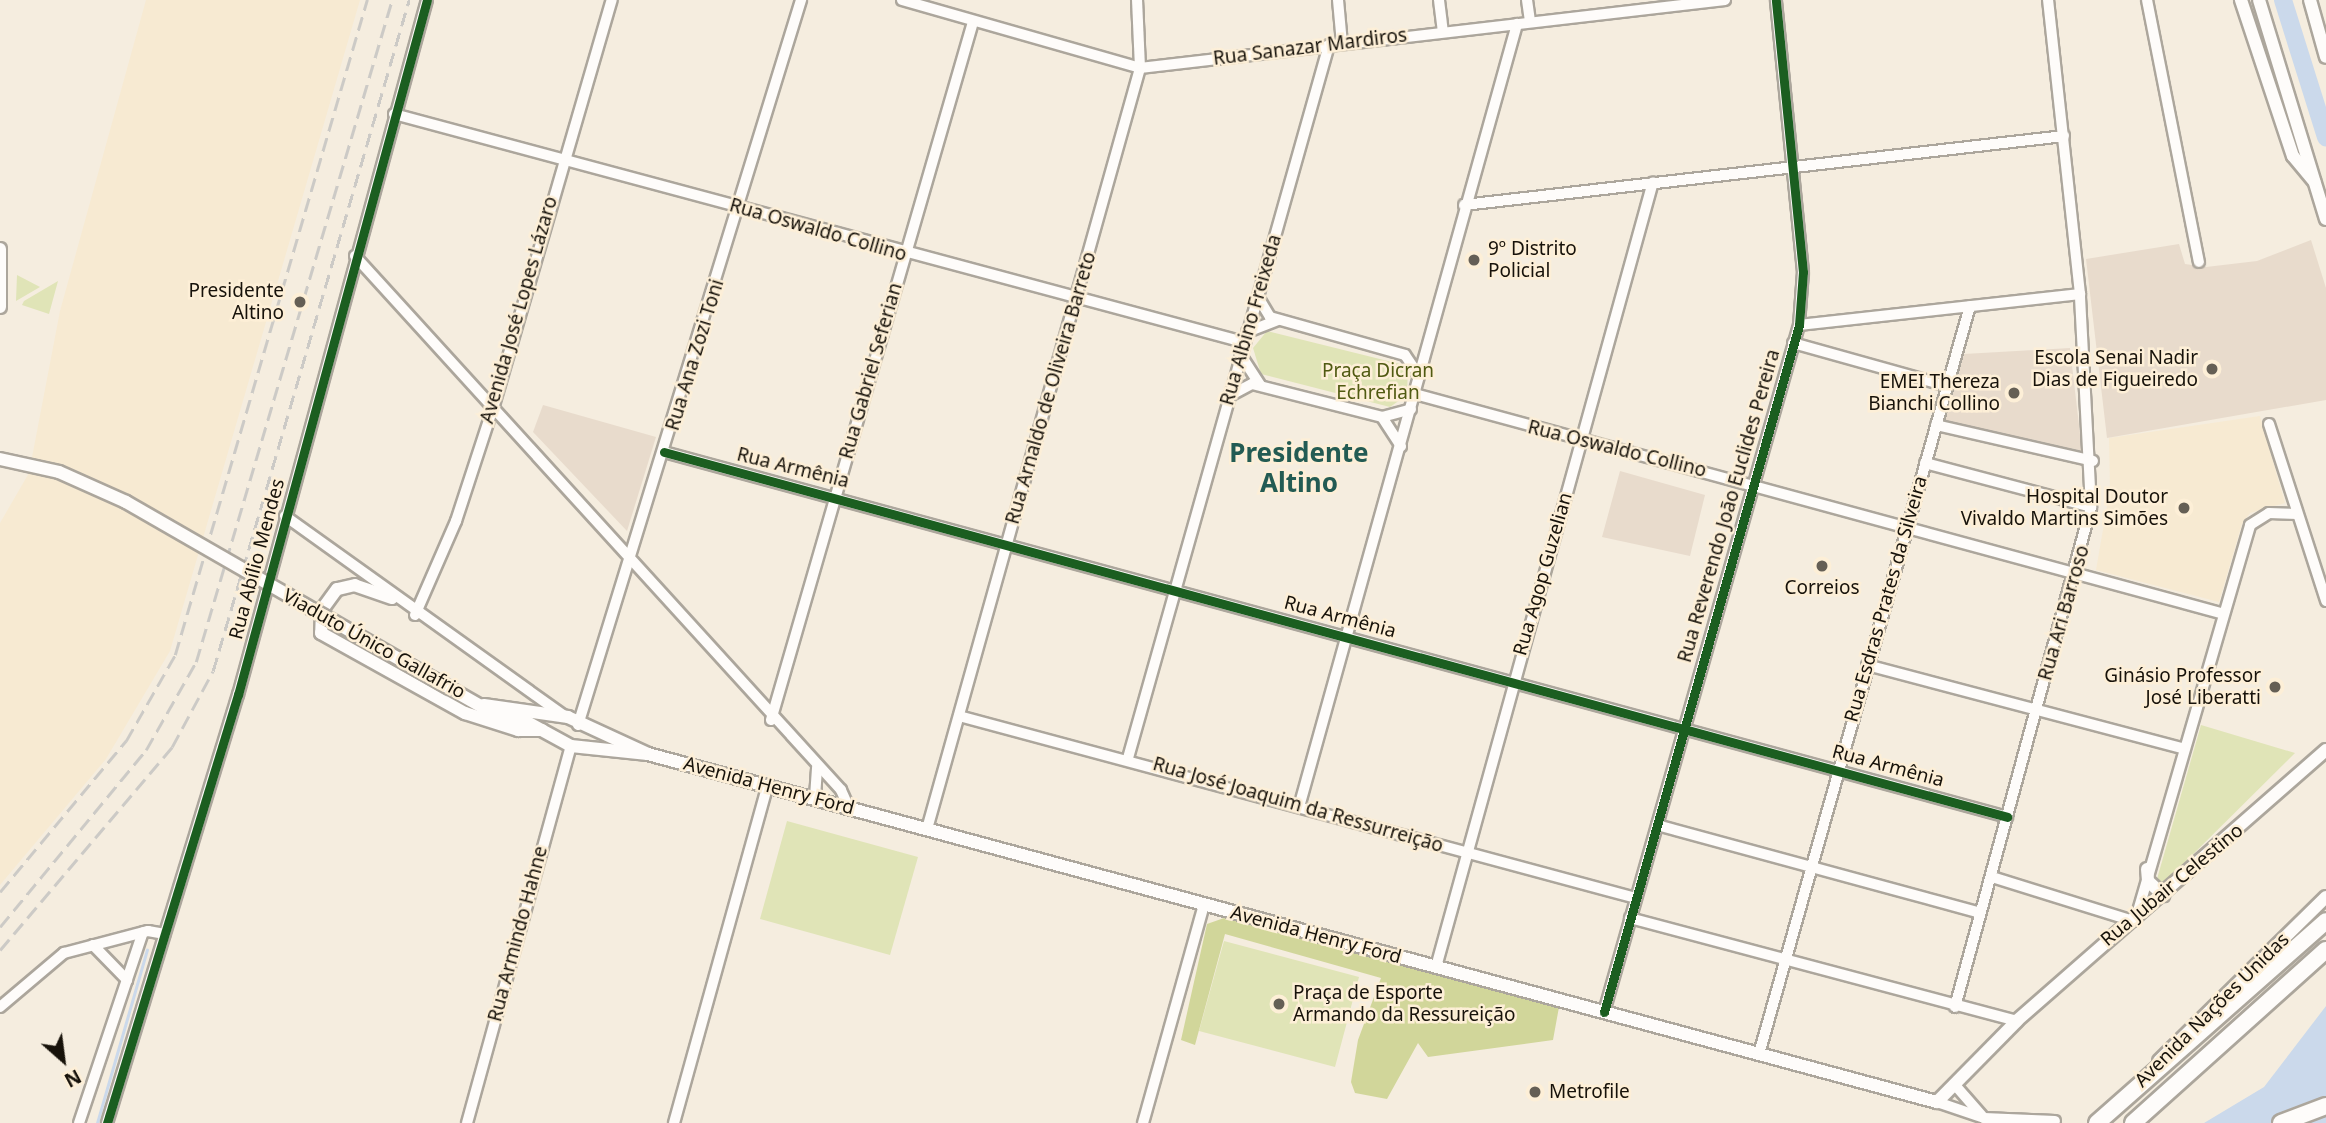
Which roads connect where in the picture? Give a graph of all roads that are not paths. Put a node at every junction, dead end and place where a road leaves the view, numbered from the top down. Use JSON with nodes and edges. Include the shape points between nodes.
{"nodes":[{"id":1,"x":427,"y":0,"type":"edge"},
{"id":2,"x":612,"y":0,"type":"edge"},
{"id":3,"x":801,"y":0,"type":"edge"},
{"id":4,"x":902,"y":0,"type":"edge"},
{"id":5,"x":1137,"y":0,"type":"edge"},
{"id":6,"x":1338,"y":0,"type":"edge"},
{"id":7,"x":1439,"y":0,"type":"edge"},
{"id":8,"x":1527,"y":0,"type":"edge"},
{"id":9,"x":1725,"y":0,"type":"edge"},
{"id":10,"x":1776,"y":0,"type":"edge"},
{"id":11,"x":2048,"y":0,"type":"edge"},
{"id":12,"x":2147,"y":0,"type":"edge"},
{"id":13,"x":2241,"y":0,"type":"edge"},
{"id":14,"x":2259,"y":0,"type":"edge"},
{"id":15,"x":2310,"y":0,"type":"edge"},
{"id":16,"x":973,"y":22,"type":"junction"},
{"id":17,"x":1530,"y":22,"type":"junction"},
{"id":18,"x":1517,"y":24,"type":"junction"},
{"id":19,"x":1443,"y":32,"type":"junction"},
{"id":20,"x":1342,"y":44,"type":"junction"},
{"id":21,"x":1329,"y":45,"type":"junction"},
{"id":22,"x":2326,"y":57,"type":"edge"},
{"id":23,"x":1140,"y":68,"type":"junction"},
{"id":24,"x":394,"y":114,"type":"junction"},
{"id":25,"x":2064,"y":136,"type":"junction"},
{"id":26,"x":563,"y":161,"type":"junction"},
{"id":27,"x":1795,"y":169,"type":"junction"},
{"id":28,"x":2314,"y":181,"type":"junction"},
{"id":29,"x":1653,"y":182,"type":"junction"},
{"id":30,"x":1464,"y":205,"type":"junction"},
{"id":31,"x":741,"y":208,"type":"junction"},
{"id":32,"x":2326,"y":219,"type":"edge"},
{"id":33,"x":904,"y":254,"type":"junction"},
{"id":34,"x":1,"y":257,"type":"edge"},
{"id":35,"x":355,"y":257,"type":"junction"},
{"id":36,"x":2199,"y":262,"type":"dead end"},
{"id":37,"x":2080,"y":294,"type":"junction"},
{"id":38,"x":1258,"y":297,"type":"junction"},
{"id":39,"x":1076,"y":299,"type":"junction"},
{"id":40,"x":1970,"y":306,"type":"junction"},
{"id":41,"x":0,"y":307,"type":"edge"},
{"id":42,"x":1278,"y":320,"type":"junction"},
{"id":43,"x":1799,"y":325,"type":"junction"},
{"id":44,"x":1245,"y":337,"type":"junction"},
{"id":45,"x":1793,"y":343,"type":"junction"},
{"id":46,"x":1427,"y":349,"type":"junction"},
{"id":47,"x":1240,"y":354,"type":"junction"},
{"id":48,"x":1405,"y":355,"type":"junction"},
{"id":49,"x":1419,"y":378,"type":"junction"},
{"id":50,"x":1260,"y":386,"type":"junction"},
{"id":51,"x":1947,"y":386,"type":"junction"},
{"id":52,"x":1415,"y":394,"type":"junction"},
{"id":53,"x":1229,"y":396,"type":"junction"},
{"id":54,"x":494,"y":405,"type":"junction"},
{"id":55,"x":1411,"y":409,"type":"junction"},
{"id":56,"x":1382,"y":417,"type":"junction"},
{"id":57,"x":2269,"y":424,"type":"dead end"},
{"id":58,"x":1936,"y":425,"type":"junction"},
{"id":59,"x":1581,"y":440,"type":"junction"},
{"id":60,"x":1401,"y":446,"type":"junction"},
{"id":61,"x":664,"y":452,"type":"junction"},
{"id":62,"x":0,"y":459,"type":"edge"},
{"id":63,"x":2092,"y":461,"type":"junction"},
{"id":64,"x":1925,"y":463,"type":"junction"},
{"id":65,"x":1750,"y":484,"type":"junction"},
{"id":66,"x":836,"y":496,"type":"junction"},
{"id":67,"x":2091,"y":507,"type":"junction"},
{"id":68,"x":2297,"y":514,"type":"junction"},
{"id":69,"x":285,"y":516,"type":"junction"},
{"id":70,"x":1907,"y":527,"type":"junction"},
{"id":71,"x":1007,"y":544,"type":"junction"},
{"id":72,"x":631,"y":558,"type":"junction"},
{"id":73,"x":2075,"y":571,"type":"junction"},
{"id":74,"x":1177,"y":590,"type":"junction"},
{"id":75,"x":392,"y":598,"type":"junction"},
{"id":76,"x":2326,"y":601,"type":"edge"},
{"id":77,"x":2224,"y":614,"type":"junction"},
{"id":78,"x":415,"y":615,"type":"junction"},
{"id":79,"x":1344,"y":636,"type":"junction"},
{"id":80,"x":1867,"y":665,"type":"junction"},
{"id":81,"x":1514,"y":681,"type":"junction"},
{"id":82,"x":484,"y":705,"type":"junction"},
{"id":83,"x":2037,"y":710,"type":"junction"},
{"id":84,"x":959,"y":716,"type":"junction"},
{"id":85,"x":570,"y":719,"type":"junction"},
{"id":86,"x":771,"y":720,"type":"junction"},
{"id":87,"x":1685,"y":730,"type":"junction"},
{"id":88,"x":547,"y":731,"type":"junction"},
{"id":89,"x":571,"y":746,"type":"junction"},
{"id":90,"x":2183,"y":749,"type":"junction"},
{"id":91,"x":2326,"y":750,"type":"edge"},
{"id":92,"x":648,"y":754,"type":"junction"},
{"id":93,"x":1128,"y":758,"type":"junction"},
{"id":94,"x":817,"y":767,"type":"junction"},
{"id":95,"x":1838,"y":770,"type":"junction"},
{"id":96,"x":768,"y":785,"type":"junction"},
{"id":97,"x":815,"y":797,"type":"junction"},
{"id":98,"x":848,"y":806,"type":"junction"},
{"id":99,"x":1299,"y":807,"type":"junction"},
{"id":100,"x":2007,"y":817,"type":"junction"},
{"id":101,"x":1657,"y":825,"type":"junction"},
{"id":102,"x":927,"y":829,"type":"junction"},
{"id":103,"x":1466,"y":852,"type":"junction"},
{"id":104,"x":1810,"y":866,"type":"junction"},
{"id":105,"x":2147,"y":869,"type":"junction"},
{"id":106,"x":1992,"y":877,"type":"junction"},
{"id":107,"x":2163,"y":895,"type":"junction"},
{"id":108,"x":2326,"y":897,"type":"edge"},
{"id":109,"x":1636,"y":898,"type":"junction"},
{"id":110,"x":1204,"y":904,"type":"junction"},
{"id":111,"x":1980,"y":913,"type":"junction"},
{"id":112,"x":1630,"y":918,"type":"junction"},
{"id":113,"x":2134,"y":919,"type":"junction"},
{"id":114,"x":2326,"y":921,"type":"edge"},
{"id":115,"x":143,"y":932,"type":"junction"},
{"id":116,"x":165,"y":934,"type":"junction"},
{"id":117,"x":93,"y":945,"type":"junction"},
{"id":118,"x":2326,"y":950,"type":"edge"},
{"id":119,"x":1783,"y":959,"type":"junction"},
{"id":120,"x":1436,"y":967,"type":"junction"},
{"id":121,"x":127,"y":980,"type":"junction"},
{"id":122,"x":0,"y":1007,"type":"edge"},
{"id":123,"x":1955,"y":1007,"type":"junction"},
{"id":124,"x":1604,"y":1012,"type":"junction"},
{"id":125,"x":2017,"y":1021,"type":"junction"},
{"id":126,"x":1759,"y":1054,"type":"junction"},
{"id":127,"x":2149,"y":1074,"type":"junction"},
{"id":128,"x":1955,"y":1085,"type":"junction"},
{"id":129,"x":1932,"y":1101,"type":"junction"},
{"id":130,"x":2326,"y":1106,"type":"edge"},
{"id":131,"x":1984,"y":1118,"type":"junction"},
{"id":132,"x":2055,"y":1121,"type":"edge"},
{"id":133,"x":79,"y":1123,"type":"edge"},
{"id":134,"x":107,"y":1123,"type":"edge"},
{"id":135,"x":467,"y":1123,"type":"edge"},
{"id":136,"x":674,"y":1123,"type":"edge"},
{"id":137,"x":1143,"y":1123,"type":"edge"},
{"id":138,"x":2097,"y":1123,"type":"edge"},
{"id":139,"x":2133,"y":1123,"type":"edge"},
{"id":140,"x":2281,"y":1123,"type":"edge"}],
"edges":[{"from":1,"to":24,"type":"street","name":"Rua Abílio Mendes"},
{"from":2,"to":26,"type":"street","name":"Avenida José Lopes Lázaro"},
{"from":3,"to":31,"type":"street","name":"Rua Ana Zozi Toni"},
{"from":4,"to":16,"type":"street","name":"Rua Sanazar Mardiros"},
{"from":5,"to":23,"type":"street","name":"Rua Arnaldo de Oliveira Barreto"},
{"from":6,"to":20,"type":"street"},
{"from":7,"to":19,"type":"street"},
{"from":8,"to":17,"type":"street"},
{"from":9,"to":17,"type":"street","name":"Rua Sanazar Mardiros"},
{"from":10,"to":27,"type":"street","name":"Rua Reverendo João Euclides Pereira"},
{"from":11,"to":25,"type":"street","name":"Rua Ari Barroso"},
{"from":12,"to":36,"type":"street"},
{"from":13,"to":28,"type":"main road","via":[[2293,156]]},
{"from":14,"to":28,"type":"main road"},
{"from":15,"to":22,"type":"main road"},
{"from":16,"to":23,"type":"street","name":"Rua Sanazar Mardiros"},
{"from":16,"to":33,"type":"street","name":"Rua Gabriel Seferian"},
{"from":17,"to":18,"type":"street","name":"Rua Sanazar Mardiros"},
{"from":18,"to":19,"type":"street","name":"Rua Sanazar Mardiros"},
{"from":18,"to":30,"type":"street"},
{"from":19,"to":20,"type":"street","name":"Rua Sanazar Mardiros"},
{"from":20,"to":21,"type":"street","name":"Rua Sanazar Mardiros"},
{"from":21,"to":23,"type":"street","name":"Rua Sanazar Mardiros"},
{"from":21,"to":38,"type":"street","name":"Rua Albino Freixeda"},
{"from":23,"to":39,"type":"street","name":"Rua Arnaldo de Oliveira Barreto"},
{"from":24,"to":26,"type":"street","name":"Rua Oswaldo Collino"},
{"from":24,"to":35,"type":"street","name":"Rua Abílio Mendes"},
{"from":25,"to":27,"type":"street"},
{"from":25,"to":37,"type":"street","name":"Rua Ari Barroso"},
{"from":26,"to":31,"type":"street","name":"Rua Oswaldo Collino"},
{"from":26,"to":54,"type":"street","name":"Avenida José Lopes Lázaro"},
{"from":27,"to":29,"type":"street"},
{"from":27,"to":43,"type":"street","name":"Rua Reverendo João Euclides Pereira","via":[[1803,272]]},
{"from":28,"to":32,"type":"main road"},
{"from":29,"to":30,"type":"street"},
{"from":29,"to":59,"type":"street","name":"Rua Agop Guzelian"},
{"from":30,"to":46,"type":"street"},
{"from":31,"to":33,"type":"street","name":"Rua Oswaldo Collino"},
{"from":31,"to":61,"type":"street","name":"Rua Ana Zozi Toni"},
{"from":33,"to":39,"type":"street","name":"Rua Oswaldo Collino"},
{"from":33,"to":66,"type":"street","name":"Rua Gabriel Seferian"},
{"from":34,"to":41,"type":"main road"},
{"from":35,"to":54,"type":"street"},
{"from":35,"to":69,"type":"street","name":"Rua Abílio Mendes"},
{"from":37,"to":40,"type":"street"},
{"from":37,"to":63,"type":"street","name":"Rua Ari Barroso"},
{"from":38,"to":42,"type":"street"},
{"from":38,"to":44,"type":"street","name":"Rua Albino Freixeda"},
{"from":39,"to":44,"type":"street","name":"Rua Oswaldo Collino"},
{"from":39,"to":71,"type":"street","name":"Rua Arnaldo de Oliveira Barreto"},
{"from":40,"to":43,"type":"street"},
{"from":40,"to":51,"type":"street","name":"Rua Esdras Prates da Silveira"},
{"from":42,"to":44,"type":"street"},
{"from":42,"to":48,"type":"street"},
{"from":43,"to":45,"type":"street","name":"Rua Reverendo João Euclides Pereira"},
{"from":44,"to":47,"type":"street","name":"Rua Albino Freixeda"},
{"from":45,"to":51,"type":"street"},
{"from":45,"to":65,"type":"street","name":"Rua Reverendo João Euclides Pereira"},
{"from":46,"to":48,"type":"street"},
{"from":46,"to":49,"type":"street"},
{"from":47,"to":50,"type":"street"},
{"from":47,"to":53,"type":"street","name":"Rua Albino Freixeda"},
{"from":48,"to":49,"type":"street","via":[[1416,364]]},
{"from":49,"to":52,"type":"street"},
{"from":50,"to":53,"type":"street","via":[[1241,387]]},
{"from":50,"to":56,"type":"street"},
{"from":51,"to":58,"type":"street","name":"Rua Esdras Prates da Silveira"},
{"from":52,"to":55,"type":"street"},
{"from":52,"to":59,"type":"street","name":"Rua Oswaldo Collino"},
{"from":53,"to":74,"type":"street","name":"Rua Albino Freixeda"},
{"from":54,"to":72,"type":"street"},
{"from":54,"to":78,"type":"street","name":"Avenida José Lopes Lázaro","via":[[456,521]]},
{"from":55,"to":56,"type":"street"},
{"from":55,"to":60,"type":"street"},
{"from":56,"to":60,"type":"street"},
{"from":57,"to":68,"type":"street"},
{"from":58,"to":63,"type":"street"},
{"from":58,"to":64,"type":"street","name":"Rua Esdras Prates da Silveira"},
{"from":59,"to":65,"type":"street","name":"Rua Oswaldo Collino"},
{"from":59,"to":81,"type":"street","name":"Rua Agop Guzelian"},
{"from":60,"to":79,"type":"street"},
{"from":61,"to":66,"type":"street","name":"Rua Armênia"},
{"from":61,"to":72,"type":"street","name":"Rua Ana Zozi Toni"},
{"from":62,"to":82,"type":"main road","name":"Viaduto Único Gallafrio","bridge":true,"via":[[59,472],[126,502]]},
{"from":63,"to":67,"type":"street","name":"Rua Ari Barroso"},
{"from":64,"to":67,"type":"street"},
{"from":64,"to":70,"type":"street","name":"Rua Esdras Prates da Silveira"},
{"from":65,"to":70,"type":"street","name":"Rua Oswaldo Collino"},
{"from":65,"to":87,"type":"street","name":"Rua Reverendo João Euclides Pereira"},
{"from":66,"to":71,"type":"street","name":"Rua Armênia"},
{"from":66,"to":86,"type":"street","name":"Rua Gabriel Seferian"},
{"from":67,"to":73,"type":"street","name":"Rua Ari Barroso"},
{"from":68,"to":76,"type":"street"},
{"from":68,"to":77,"type":"street","via":[[2269,513],[2249,525]]},
{"from":69,"to":75,"type":"street","name":"Avenida Henry Ford"},
{"from":69,"to":116,"type":"street","name":"Rua Abílio Mendes"},
{"from":70,"to":73,"type":"street","name":"Rua Oswaldo Collino"},
{"from":70,"to":80,"type":"street","name":"Rua Esdras Prates da Silveira"},
{"from":71,"to":74,"type":"street","name":"Rua Armênia"},
{"from":71,"to":84,"type":"street","name":"Rua Arnaldo de Oliveira Barreto"},
{"from":72,"to":85,"type":"street","name":"Rua Ana Zozi Toni","via":[[582,709]]},
{"from":72,"to":86,"type":"street"},
{"from":73,"to":77,"type":"street","name":"Rua Oswaldo Collino"},
{"from":73,"to":83,"type":"street","name":"Rua Ari Barroso"},
{"from":74,"to":79,"type":"street","name":"Rua Armênia"},
{"from":74,"to":93,"type":"street","name":"Rua Albino Freixeda"},
{"from":75,"to":78,"type":"street","name":"Avenida Henry Ford"},
{"from":75,"to":88,"type":"main road","via":[[355,585],[337,589],[322,610],[321,633],[465,713],[517,730]]},
{"from":77,"to":90,"type":"street"},
{"from":78,"to":85,"type":"street","name":"Avenida Henry Ford"},
{"from":79,"to":81,"type":"street","name":"Rua Armênia"},
{"from":79,"to":99,"type":"street"},
{"from":80,"to":83,"type":"street"},
{"from":80,"to":95,"type":"street","name":"Rua Esdras Prates da Silveira"},
{"from":81,"to":87,"type":"street","name":"Rua Armênia"},
{"from":81,"to":103,"type":"street","name":"Rua Agop Guzelian"},
{"from":82,"to":85,"type":"main road","name":"Viaduto Único Gallafrio"},
{"from":82,"to":88,"type":"main road","name":"Viaduto Único Gallafrio"},
{"from":83,"to":90,"type":"street"},
{"from":83,"to":100,"type":"street","name":"Rua Ari Barroso"},
{"from":84,"to":93,"type":"street","name":"Rua José Joaquim da Ressurreição"},
{"from":84,"to":102,"type":"street","name":"Rua Arnaldo de Oliveira Barreto"},
{"from":85,"to":88,"type":"main road"},
{"from":85,"to":92,"type":"main road","name":"Avenida Henry Ford"},
{"from":86,"to":94,"type":"street"},
{"from":87,"to":95,"type":"street","name":"Rua Armênia"},
{"from":87,"to":101,"type":"street","name":"Rua Reverendo João Euclides Pereira"},
{"from":88,"to":89,"type":"main road","name":"Viaduto Único Gallafrio"},
{"from":89,"to":92,"type":"main road","name":"Avenida Henry Ford"},
{"from":89,"to":135,"type":"street","name":"Rua Armindo Hahne"},
{"from":90,"to":105,"type":"street"},
{"from":91,"to":107,"type":"main road","name":"Rua Jubair Celestino"},
{"from":92,"to":96,"type":"main road","name":"Avenida Henry Ford"},
{"from":93,"to":99,"type":"street","name":"Rua José Joaquim da Ressurreição"},
{"from":94,"to":97,"type":"street"},
{"from":94,"to":98,"type":"street"},
{"from":95,"to":100,"type":"street","name":"Rua Armênia"},
{"from":95,"to":104,"type":"street","name":"Rua Esdras Prates da Silveira"},
{"from":96,"to":97,"type":"main road","name":"Avenida Henry Ford"},
{"from":96,"to":136,"type":"street"},
{"from":97,"to":98,"type":"main road","name":"Avenida Henry Ford"},
{"from":98,"to":102,"type":"main road","name":"Avenida Henry Ford"},
{"from":99,"to":103,"type":"street","name":"Rua José Joaquim da Ressurreição"},
{"from":100,"to":106,"type":"street","name":"Rua Ari Barroso"},
{"from":101,"to":104,"type":"street"},
{"from":101,"to":109,"type":"street","name":"Rua Reverendo João Euclides Pereira"},
{"from":102,"to":110,"type":"main road","name":"Avenida Henry Ford"},
{"from":103,"to":109,"type":"street","name":"Rua José Joaquim da Ressurreição"},
{"from":103,"to":120,"type":"street","name":"Rua Agop Guzelian"},
{"from":104,"to":111,"type":"street"},
{"from":104,"to":119,"type":"street","name":"Rua Esdras Prates da Silveira"},
{"from":105,"to":107,"type":"main road","via":[[2148,881]]},
{"from":105,"to":113,"type":"street"},
{"from":106,"to":111,"type":"street","name":"Rua Ari Barroso"},
{"from":106,"to":113,"type":"street"},
{"from":107,"to":113,"type":"main road","name":"Rua Jubair Celestino"},
{"from":108,"to":127,"type":"main road","name":"Avenida Nações Unidas"},
{"from":109,"to":112,"type":"street","name":"Rua Reverendo João Euclides Pereira"},
{"from":110,"to":120,"type":"main road","name":"Avenida Henry Ford"},
{"from":110,"to":137,"type":"street"},
{"from":111,"to":123,"type":"street","name":"Rua Ari Barroso"},
{"from":112,"to":119,"type":"street"},
{"from":112,"to":124,"type":"street","name":"Rua Reverendo João Euclides Pereira"},
{"from":113,"to":125,"type":"main road","name":"Rua Jubair Celestino"},
{"from":114,"to":127,"type":"highway"},
{"from":115,"to":116,"type":"street"},
{"from":115,"to":117,"type":"street"},
{"from":115,"to":121,"type":"street"},
{"from":116,"to":134,"type":"street","name":"Rua Abílio Mendes"},
{"from":117,"to":121,"type":"street"},
{"from":117,"to":122,"type":"street","via":[[53,959]]},
{"from":118,"to":139,"type":"highway","via":[[2229,1043]]},
{"from":119,"to":123,"type":"street"},
{"from":119,"to":126,"type":"street","name":"Rua Esdras Prates da Silveira"},
{"from":120,"to":124,"type":"main road","name":"Avenida Henry Ford"},
{"from":121,"to":133,"type":"street"},
{"from":123,"to":125,"type":"street"},
{"from":124,"to":126,"type":"main road","name":"Avenida Henry Ford"},
{"from":125,"to":128,"type":"main road","name":"Rua Jubair Celestino"},
{"from":125,"to":129,"type":"main road","name":"Rua Jubair Celestino"},
{"from":126,"to":129,"type":"main road","name":"Avenida Henry Ford"},
{"from":127,"to":138,"type":"highway","name":"Avenida Nações Unidas"},
{"from":128,"to":129,"type":"main road","name":"Rua Jubair Celestino"},
{"from":128,"to":131,"type":"street"},
{"from":129,"to":131,"type":"street","name":"Avenida Henry Ford"},
{"from":130,"to":140,"type":"highway"},
{"from":131,"to":132,"type":"street","name":"Avenida Henry Ford"}]}
